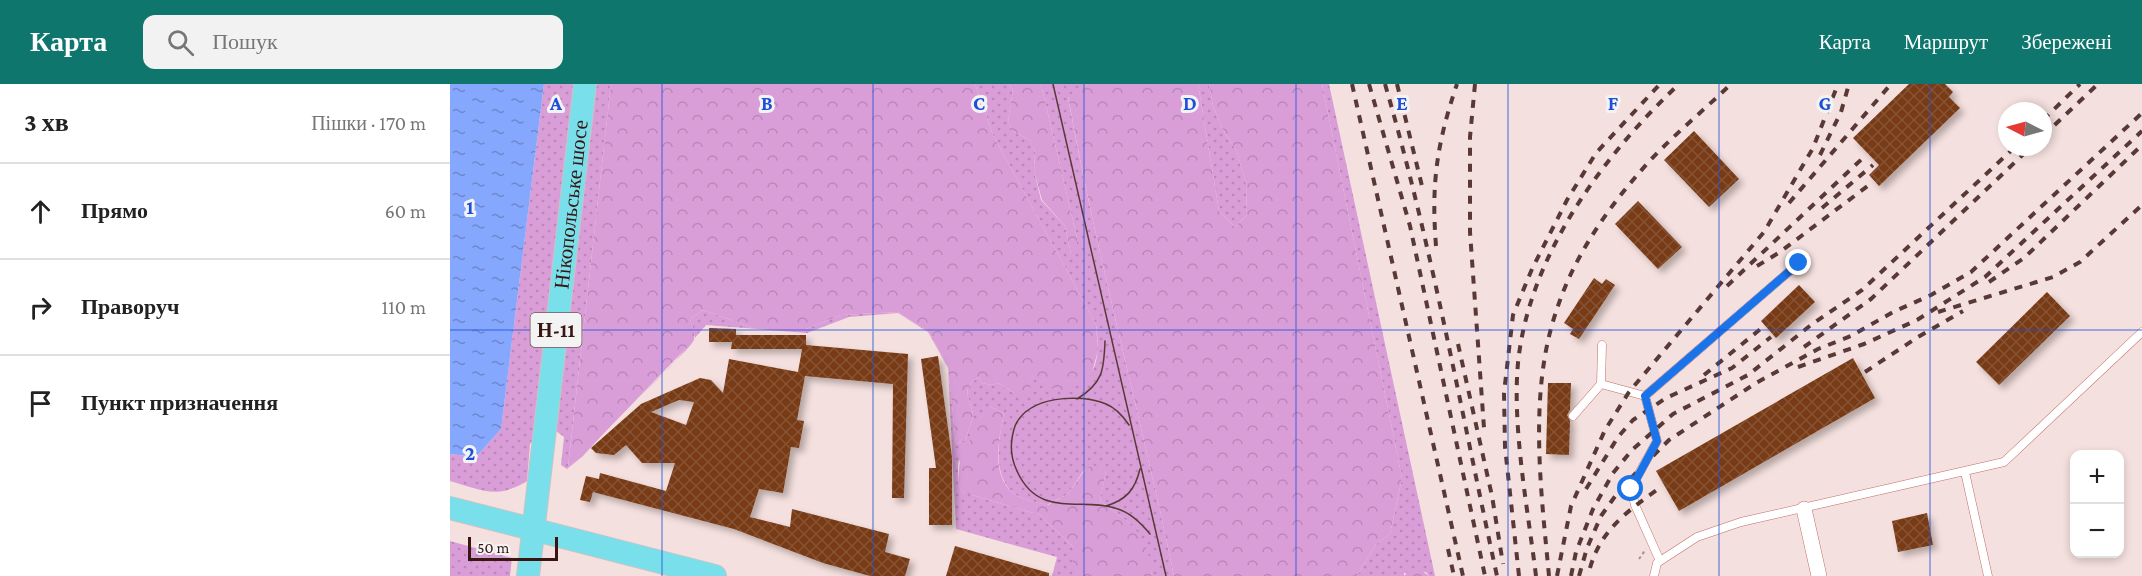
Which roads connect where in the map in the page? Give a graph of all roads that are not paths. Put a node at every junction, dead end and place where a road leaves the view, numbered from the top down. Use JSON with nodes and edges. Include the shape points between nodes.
{"nodes":[{"id":1,"x":585,"y":84,"type":"edge"},
{"id":2,"x":1799,"y":263,"type":"dead end"},
{"id":3,"x":2142,"y":332,"type":"edge"},
{"id":4,"x":1602,"y":345,"type":"dead end"},
{"id":5,"x":1601,"y":384,"type":"junction"},
{"id":6,"x":1645,"y":396,"type":"junction"},
{"id":7,"x":1573,"y":416,"type":"dead end"},
{"id":8,"x":1965,"y":472,"type":"junction"},
{"id":9,"x":450,"y":508,"type":"edge"},
{"id":10,"x":1804,"y":509,"type":"junction"},
{"id":11,"x":533,"y":529,"type":"junction"},
{"id":12,"x":1660,"y":561,"type":"junction"},
{"id":13,"x":528,"y":576,"type":"edge"},
{"id":14,"x":715,"y":576,"type":"edge"},
{"id":15,"x":1654,"y":576,"type":"edge"},
{"id":16,"x":1819,"y":576,"type":"edge"},
{"id":17,"x":1988,"y":576,"type":"edge"}],
"edges":[{"from":1,"to":11,"type":"main road","name":"Нікопольське шосе","number":"Н-11"},
{"from":2,"to":6,"type":"lane"},
{"from":3,"to":8,"type":"lane","via":[[2004,462]]},
{"from":4,"to":5,"type":"lane"},
{"from":5,"to":6,"type":"lane"},
{"from":5,"to":7,"type":"lane"},
{"from":6,"to":12,"type":"lane","via":[[1657,441],[1631,489]]},
{"from":8,"to":10,"type":"lane"},
{"from":8,"to":17,"type":"lane"},
{"from":9,"to":11,"type":"main road"},
{"from":10,"to":12,"type":"lane","via":[[1741,522],[1697,537]]},
{"from":10,"to":16,"type":"street"},
{"from":11,"to":13,"type":"main road","name":"Нікопольське шосе","number":"Н-11"},
{"from":11,"to":14,"type":"main road"},
{"from":12,"to":15,"type":"lane"}]}
